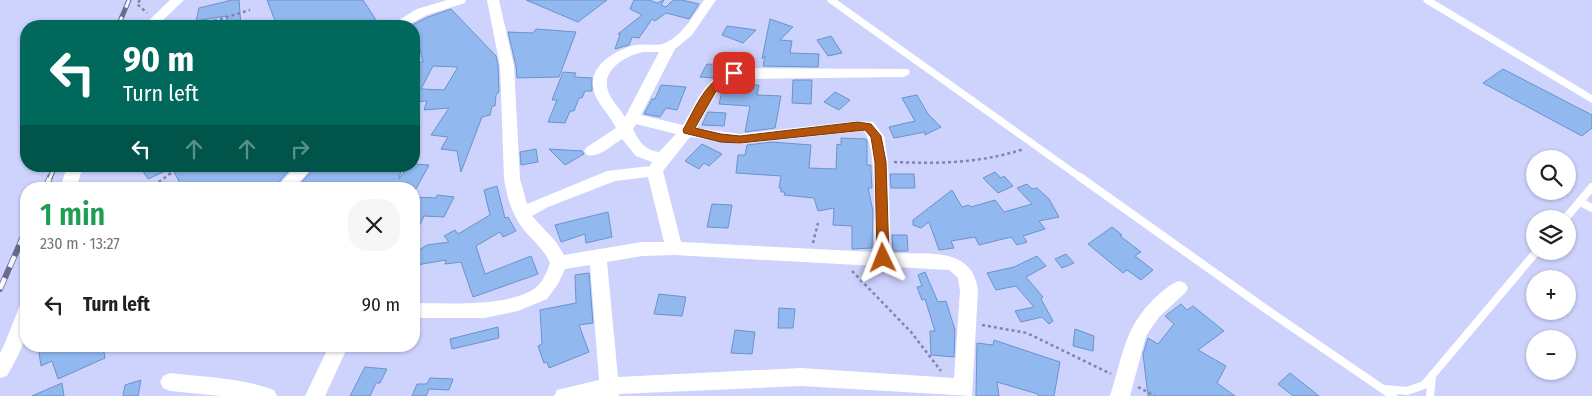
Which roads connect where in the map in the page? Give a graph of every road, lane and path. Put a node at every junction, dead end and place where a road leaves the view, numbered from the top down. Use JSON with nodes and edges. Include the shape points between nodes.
{"nodes":[{"id":1,"x":140,"y":0,"type":"edge"},
{"id":2,"x":178,"y":0,"type":"edge"},
{"id":3,"x":460,"y":0,"type":"edge"},
{"id":4,"x":493,"y":0,"type":"edge"},
{"id":5,"x":710,"y":0,"type":"edge"},
{"id":6,"x":831,"y":0,"type":"edge"},
{"id":7,"x":1427,"y":0,"type":"edge"},
{"id":8,"x":250,"y":10,"type":"dead end"},
{"id":9,"x":148,"y":20,"type":"edge"},
{"id":10,"x":156,"y":20,"type":"edge"},
{"id":11,"x":217,"y":20,"type":"edge"},
{"id":12,"x":407,"y":20,"type":"edge"},
{"id":13,"x":669,"y":47,"type":"junction"},
{"id":14,"x":903,"y":72,"type":"dead end"},
{"id":15,"x":1592,"y":99,"type":"edge"},
{"id":16,"x":629,"y":124,"type":"junction"},
{"id":17,"x":688,"y":130,"type":"junction"},
{"id":18,"x":1036,"y":145,"type":"junction"},
{"id":19,"x":592,"y":151,"type":"dead end"},
{"id":20,"x":880,"y":162,"type":"junction"},
{"id":21,"x":659,"y":165,"type":"junction"},
{"id":22,"x":300,"y":172,"type":"edge"},
{"id":23,"x":171,"y":173,"type":"dead end"},
{"id":24,"x":159,"y":182,"type":"edge"},
{"id":25,"x":289,"y":182,"type":"edge"},
{"id":26,"x":1592,"y":187,"type":"edge"},
{"id":27,"x":1580,"y":202,"type":"junction"},
{"id":28,"x":1592,"y":208,"type":"edge"},
{"id":29,"x":1573,"y":210,"type":"edge"},
{"id":30,"x":523,"y":214,"type":"junction"},
{"id":31,"x":818,"y":223,"type":"dead end"},
{"id":32,"x":674,"y":248,"type":"junction"},
{"id":33,"x":809,"y":254,"type":"junction"},
{"id":34,"x":598,"y":256,"type":"junction"},
{"id":35,"x":840,"y":256,"type":"junction"},
{"id":36,"x":883,"y":258,"type":"junction"},
{"id":37,"x":1529,"y":260,"type":"edge"},
{"id":38,"x":559,"y":263,"type":"junction"},
{"id":39,"x":1179,"y":288,"type":"dead end"},
{"id":40,"x":420,"y":311,"type":"edge"},
{"id":41,"x":968,"y":322,"type":"junction"},
{"id":42,"x":20,"y":328,"type":"edge"},
{"id":43,"x":336,"y":352,"type":"edge"},
{"id":44,"x":0,"y":370,"type":"edge"},
{"id":45,"x":1432,"y":376,"type":"junction"},
{"id":46,"x":170,"y":382,"type":"dead end"},
{"id":47,"x":1123,"y":389,"type":"edge"},
{"id":48,"x":1383,"y":389,"type":"junction"},
{"id":49,"x":959,"y":390,"type":"edge"},
{"id":50,"x":609,"y":391,"type":"edge"},
{"id":51,"x":268,"y":396,"type":"edge"},
{"id":52,"x":315,"y":396,"type":"edge"},
{"id":53,"x":564,"y":396,"type":"edge"},
{"id":54,"x":1155,"y":396,"type":"edge"},
{"id":55,"x":1393,"y":396,"type":"edge"},
{"id":56,"x":1430,"y":396,"type":"edge"}],
"edges":[{"from":1,"to":9,"type":"path","via":[[137,4],[144,8]]},
{"from":2,"to":10,"type":"street"},
{"from":3,"to":12,"type":"street"},
{"from":4,"to":30,"type":"street","via":[[507,66],[512,179]]},
{"from":5,"to":13,"type":"street","via":[[684,35]]},
{"from":6,"to":18,"type":"lane"},
{"from":7,"to":15,"type":"lane"},
{"from":8,"to":11,"type":"path"},
{"from":13,"to":16,"type":"street"},
{"from":13,"to":16,"type":"street","via":[[628,52],[605,68],[601,92]]},
{"from":14,"to":17,"type":"street","via":[[728,75],[719,80]]},
{"from":16,"to":17,"type":"street"},
{"from":16,"to":19,"type":"street"},
{"from":16,"to":21,"type":"street","via":[[635,146]]},
{"from":17,"to":20,"type":"street","via":[[740,139],[863,125],[876,136]]},
{"from":17,"to":21,"type":"street"},
{"from":18,"to":20,"type":"path","via":[[969,163]]},
{"from":18,"to":48,"type":"lane"},
{"from":20,"to":36,"type":"street"},
{"from":21,"to":30,"type":"street","via":[[613,175],[542,203]]},
{"from":21,"to":32,"type":"street","via":[[656,180]]},
{"from":22,"to":25,"type":"street"},
{"from":23,"to":24,"type":"path"},
{"from":26,"to":27,"type":"lane"},
{"from":27,"to":28,"type":"lane"},
{"from":27,"to":29,"type":"lane"},
{"from":30,"to":38,"type":"street","via":[[532,228],[548,242]]},
{"from":31,"to":33,"type":"path"},
{"from":32,"to":33,"type":"street"},
{"from":32,"to":34,"type":"street"},
{"from":33,"to":35,"type":"street"},
{"from":34,"to":38,"type":"street"},
{"from":34,"to":50,"type":"street"},
{"from":35,"to":36,"type":"street"},
{"from":35,"to":49,"type":"path","via":[[911,332]]},
{"from":36,"to":41,"type":"street","via":[[952,264],[961,268],[968,278],[970,290]]},
{"from":37,"to":45,"type":"lane"},
{"from":38,"to":40,"type":"street","via":[[540,294],[518,304],[484,310]]},
{"from":39,"to":47,"type":"street","via":[[1160,303],[1141,326],[1134,341]]},
{"from":41,"to":47,"type":"path","via":[[1027,333]]},
{"from":41,"to":49,"type":"street"},
{"from":42,"to":44,"type":"street"},
{"from":43,"to":52,"type":"street"},
{"from":45,"to":48,"type":"lane","via":[[1414,390]]},
{"from":45,"to":56,"type":"lane"},
{"from":46,"to":51,"type":"street"},
{"from":47,"to":54,"type":"path"},
{"from":48,"to":55,"type":"lane"},
{"from":49,"to":50,"type":"street","via":[[884,381],[801,378],[734,379]]},
{"from":50,"to":53,"type":"street"}]}
